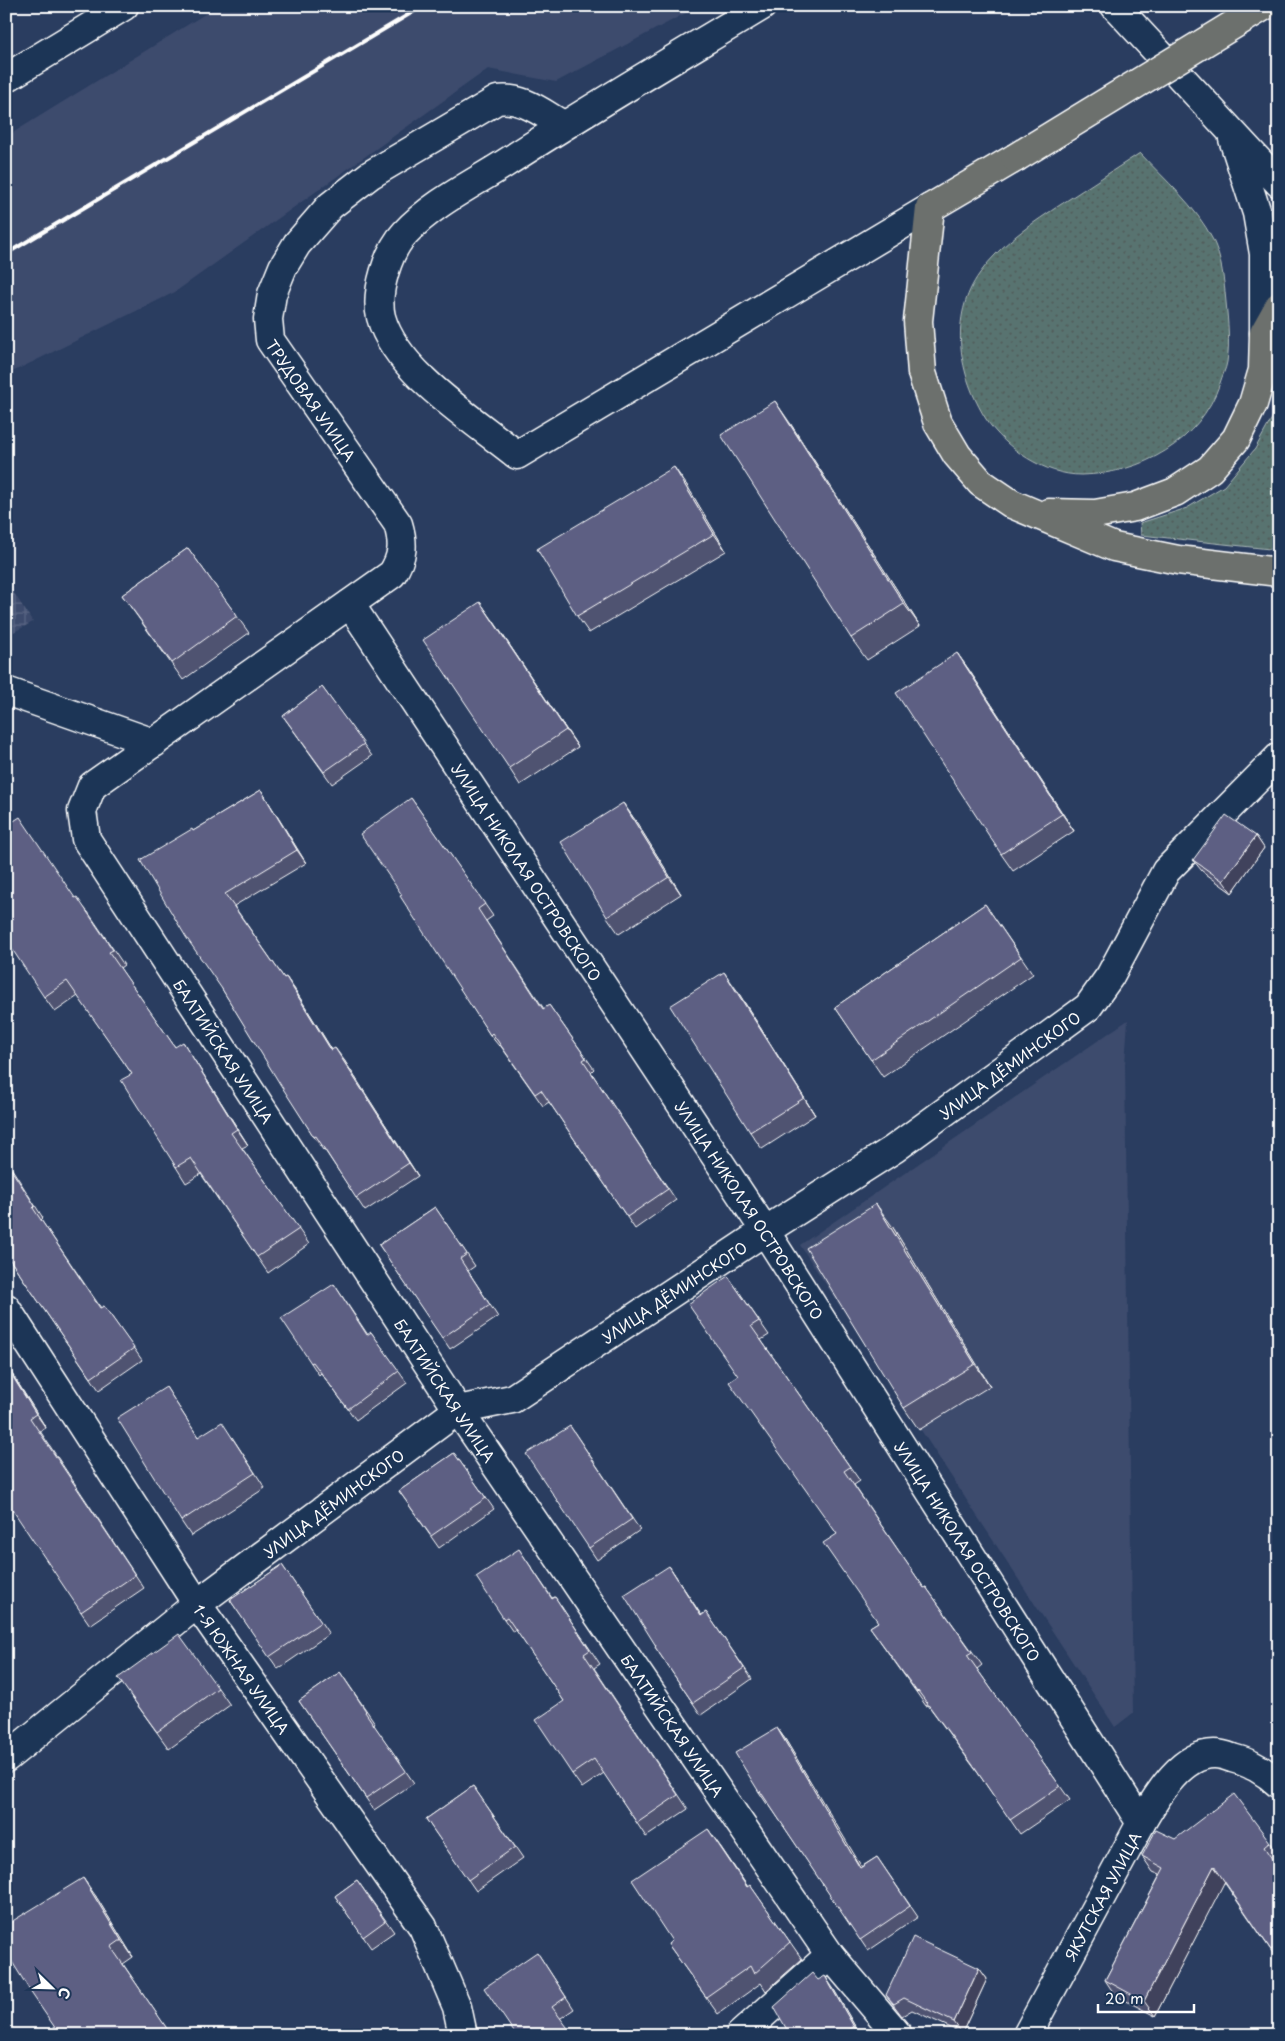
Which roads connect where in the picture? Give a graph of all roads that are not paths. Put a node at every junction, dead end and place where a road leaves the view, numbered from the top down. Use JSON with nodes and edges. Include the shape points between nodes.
{"nodes":[{"id":1,"x":124,"y":6,"type":"edge"},
{"id":2,"x":762,"y":6,"type":"edge"},
{"id":3,"x":1115,"y":6,"type":"edge"},
{"id":4,"x":1264,"y":6,"type":"edge"},
{"id":5,"x":6,"y":78,"type":"edge"},
{"id":6,"x":564,"y":125,"type":"junction"},
{"id":7,"x":1230,"y":130,"type":"junction"},
{"id":8,"x":1279,"y":183,"type":"edge"},
{"id":9,"x":930,"y":208,"type":"junction"},
{"id":10,"x":1279,"y":306,"type":"edge"},
{"id":11,"x":1264,"y":332,"type":"junction"},
{"id":12,"x":1012,"y":504,"type":"junction"},
{"id":13,"x":1279,"y":572,"type":"edge"},
{"id":14,"x":350,"y":604,"type":"junction"},
{"id":15,"x":6,"y":691,"type":"edge"},
{"id":16,"x":154,"y":742,"type":"junction"},
{"id":17,"x":1279,"y":757,"type":"edge"},
{"id":18,"x":765,"y":1230,"type":"junction"},
{"id":19,"x":6,"y":1308,"type":"edge"},
{"id":20,"x":458,"y":1410,"type":"junction"},
{"id":21,"x":197,"y":1604,"type":"junction"},
{"id":22,"x":6,"y":1758,"type":"edge"},
{"id":23,"x":1279,"y":1784,"type":"edge"},
{"id":24,"x":1141,"y":1823,"type":"junction"},
{"id":25,"x":830,"y":1955,"type":"junction"},
{"id":26,"x":463,"y":2035,"type":"edge"},
{"id":27,"x":740,"y":2035,"type":"edge"},
{"id":28,"x":898,"y":2035,"type":"edge"},
{"id":29,"x":1027,"y":2035,"type":"edge"}],
"edges":[{"from":1,"to":5,"type":"street"},
{"from":2,"to":6,"type":"street"},
{"from":3,"to":7,"type":"street"},
{"from":4,"to":9,"type":"main road","bridge":true},
{"from":6,"to":9,"type":"street","via":[[427,213],[405,233],[390,254],[381,285],[381,316],[392,344],[438,392],[517,454]]},
{"from":6,"to":14,"type":"street","name":"ТРУДОВАЯ УЛИЦА","via":[[516,100],[508,98],[492,103],[370,174],[330,206],[297,244],[283,268],[272,294],[268,319],[270,340],[398,524],[402,536],[403,550],[392,574]]},
{"from":7,"to":8,"type":"street"},
{"from":7,"to":11,"type":"street","via":[[1257,213],[1264,254]]},
{"from":9,"to":12,"type":"main road","via":[[918,320],[922,373],[938,423],[958,455],[981,484]]},
{"from":10,"to":11,"type":"main road"},
{"from":11,"to":12,"type":"main road","via":[[1262,370],[1253,404],[1236,439],[1210,469],[1175,492],[1135,507],[1096,514],[1053,514]]},
{"from":12,"to":13,"type":"main road","via":[[1114,547],[1178,560]]},
{"from":14,"to":16,"type":"street","name":"ТРУДОВАЯ УЛИЦА"},
{"from":14,"to":18,"type":"street","name":"УЛИЦА НИКОЛАЯ ОСТРОВСКОГО"},
{"from":15,"to":16,"type":"street"},
{"from":16,"to":20,"type":"street","name":"БАЛТИЙСКАЯ УЛИЦА","via":[[92,786],[82,811],[86,839]]},
{"from":17,"to":18,"type":"street","name":"УЛИЦА ДЁМИНСКОГО","via":[[1166,871],[1110,976],[1088,1007],[894,1149]]},
{"from":18,"to":20,"type":"street","name":"УЛИЦА ДЁМИНСКОГО","via":[[512,1399]]},
{"from":18,"to":24,"type":"street","name":"УЛИЦА НИКОЛАЯ ОСТРОВСКОГО"},
{"from":19,"to":21,"type":"street","name":"1-Я ЮЖНАЯ УЛИЦА"},
{"from":20,"to":21,"type":"street","name":"УЛИЦА ДЁМИНСКОГО"},
{"from":20,"to":25,"type":"street","name":"БАЛТИЙСКАЯ УЛИЦА"},
{"from":21,"to":22,"type":"street","name":"УЛИЦА ДЁМИНСКОГО"},
{"from":21,"to":26,"type":"street","name":"1-Я ЮЖНАЯ УЛИЦА","via":[[423,1927],[457,2007]]},
{"from":23,"to":24,"type":"street","name":"ЯКУТСКАЯ УЛИЦА","via":[[1242,1760],[1214,1753],[1199,1756],[1185,1764],[1162,1789]]},
{"from":24,"to":29,"type":"street","name":"ЯКУТСКАЯ УЛИЦА"},
{"from":25,"to":27,"type":"street"},
{"from":25,"to":28,"type":"street","name":"БАЛТИЙСКАЯ УЛИЦА"}]}
